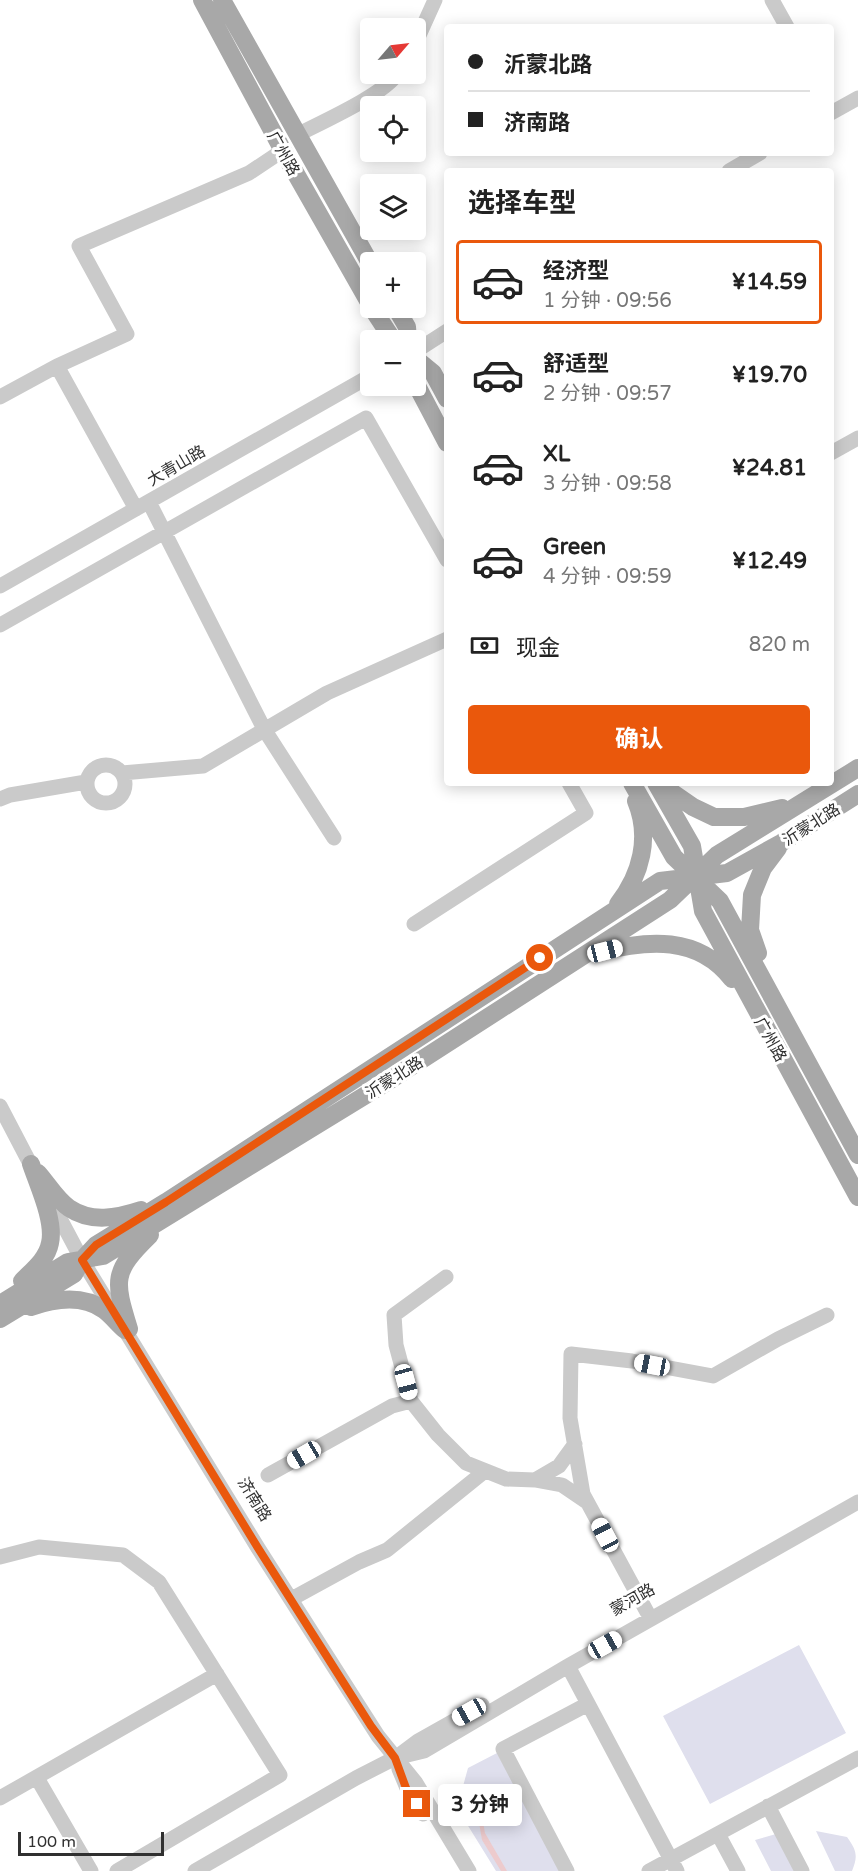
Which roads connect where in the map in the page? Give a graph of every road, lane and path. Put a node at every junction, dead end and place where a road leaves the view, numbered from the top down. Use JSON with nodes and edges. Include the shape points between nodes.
{"nodes":[{"id":1,"x":202,"y":0,"type":"edge"},
{"id":2,"x":222,"y":0,"type":"edge"},
{"id":3,"x":435,"y":0,"type":"edge"},
{"id":4,"x":772,"y":0,"type":"edge"},
{"id":5,"x":426,"y":20,"type":"edge"},
{"id":6,"x":785,"y":24,"type":"edge"},
{"id":7,"x":387,"y":84,"type":"edge"},
{"id":8,"x":858,"y":98,"type":"edge"},
{"id":9,"x":834,"y":111,"type":"edge"},
{"id":10,"x":297,"y":135,"type":"junction"},
{"id":11,"x":282,"y":151,"type":"junction"},
{"id":12,"x":755,"y":156,"type":"edge"},
{"id":13,"x":734,"y":168,"type":"edge"},
{"id":14,"x":364,"y":252,"type":"edge"},
{"id":15,"x":360,"y":287,"type":"edge"},
{"id":16,"x":444,"y":333,"type":"edge"},
{"id":17,"x":426,"y":345,"type":"edge"},
{"id":18,"x":57,"y":366,"type":"junction"},
{"id":19,"x":426,"y":367,"type":"edge"},
{"id":20,"x":360,"y":382,"type":"edge"},
{"id":21,"x":444,"y":393,"type":"edge"},
{"id":22,"x":422,"y":396,"type":"edge"},
{"id":23,"x":0,"y":397,"type":"edge"},
{"id":24,"x":444,"y":437,"type":"edge"},
{"id":25,"x":858,"y":438,"type":"edge"},
{"id":26,"x":834,"y":451,"type":"edge"},
{"id":27,"x":142,"y":505,"type":"junction"},
{"id":28,"x":164,"y":533,"type":"junction"},
{"id":29,"x":444,"y":555,"type":"edge"},
{"id":30,"x":0,"y":586,"type":"edge"},
{"id":31,"x":0,"y":625,"type":"edge"},
{"id":32,"x":444,"y":640,"type":"edge"},
{"id":33,"x":264,"y":729,"type":"junction"},
{"id":34,"x":858,"y":768,"type":"edge"},
{"id":35,"x":122,"y":773,"type":"junction"},
{"id":36,"x":86,"y":782,"type":"junction"},
{"id":37,"x":834,"y":783,"type":"edge"},
{"id":38,"x":571,"y":786,"type":"edge"},
{"id":39,"x":631,"y":786,"type":"edge"},
{"id":40,"x":632,"y":786,"type":"edge"},
{"id":41,"x":658,"y":786,"type":"edge"},
{"id":42,"x":665,"y":786,"type":"edge"},
{"id":43,"x":829,"y":786,"type":"edge"},
{"id":44,"x":858,"y":794,"type":"edge"},
{"id":45,"x":812,"y":797,"type":"junction"},
{"id":46,"x":0,"y":799,"type":"edge"},
{"id":47,"x":334,"y":838,"type":"dead end"},
{"id":48,"x":782,"y":843,"type":"junction"},
{"id":49,"x":696,"y":876,"type":"junction"},
{"id":50,"x":613,"y":911,"type":"junction"},
{"id":51,"x":414,"y":924,"type":"dead end"},
{"id":52,"x":582,"y":956,"type":"junction"},
{"id":53,"x":773,"y":1000,"type":"junction"},
{"id":54,"x":754,"y":1008,"type":"junction"},
{"id":55,"x":1,"y":1110,"type":"edge"},
{"id":56,"x":858,"y":1155,"type":"edge"},
{"id":57,"x":31,"y":1164,"type":"junction"},
{"id":58,"x":858,"y":1197,"type":"edge"},
{"id":59,"x":169,"y":1207,"type":"junction"},
{"id":60,"x":82,"y":1260,"type":"junction"},
{"id":61,"x":446,"y":1277,"type":"dead end"},
{"id":62,"x":1,"y":1311,"type":"edge"},
{"id":63,"x":827,"y":1315,"type":"dead end"},
{"id":64,"x":127,"y":1330,"type":"junction"},
{"id":65,"x":411,"y":1401,"type":"junction"},
{"id":66,"x":574,"y":1444,"type":"junction"},
{"id":67,"x":485,"y":1471,"type":"junction"},
{"id":68,"x":268,"y":1475,"type":"dead end"},
{"id":69,"x":535,"y":1480,"type":"junction"},
{"id":70,"x":858,"y":1493,"type":"edge"},
{"id":71,"x":587,"y":1502,"type":"junction"},
{"id":72,"x":858,"y":1502,"type":"edge"},
{"id":73,"x":0,"y":1557,"type":"edge"},
{"id":74,"x":295,"y":1597,"type":"junction"},
{"id":75,"x":646,"y":1612,"type":"junction"},
{"id":76,"x":568,"y":1666,"type":"junction"},
{"id":77,"x":217,"y":1674,"type":"junction"},
{"id":78,"x":588,"y":1704,"type":"junction"},
{"id":79,"x":395,"y":1758,"type":"junction"},
{"id":80,"x":858,"y":1758,"type":"edge"},
{"id":81,"x":37,"y":1778,"type":"junction"},
{"id":82,"x":0,"y":1798,"type":"edge"},
{"id":83,"x":768,"y":1806,"type":"junction"},
{"id":84,"x":718,"y":1834,"type":"junction"},
{"id":85,"x":674,"y":1865,"type":"edge"},
{"id":86,"x":91,"y":1871,"type":"edge"},
{"id":87,"x":117,"y":1871,"type":"edge"},
{"id":88,"x":195,"y":1871,"type":"edge"},
{"id":89,"x":212,"y":1871,"type":"edge"},
{"id":90,"x":459,"y":1871,"type":"edge"},
{"id":91,"x":469,"y":1871,"type":"edge"},
{"id":92,"x":567,"y":1871,"type":"edge"},
{"id":93,"x":649,"y":1871,"type":"edge"},
{"id":94,"x":738,"y":1871,"type":"edge"},
{"id":95,"x":802,"y":1871,"type":"edge"}],
"edges":[{"from":1,"to":11,"type":"main road","name":"广州路"},
{"from":2,"to":10,"type":"main road","name":"广州路"},
{"from":3,"to":5,"type":"street"},
{"from":4,"to":6,"type":"street"},
{"from":7,"to":10,"type":"street"},
{"from":8,"to":9,"type":"street"},
{"from":10,"to":14,"type":"main road","name":"广州路"},
{"from":11,"to":15,"type":"main road","name":"广州路"},
{"from":11,"to":18,"type":"street","via":[[249,173],[79,246],[127,334]]},
{"from":12,"to":13,"type":"street"},
{"from":16,"to":17,"type":"street"},
{"from":18,"to":23,"type":"street"},
{"from":18,"to":27,"type":"street"},
{"from":19,"to":21,"type":"main road"},
{"from":20,"to":27,"type":"street","name":"大青山路"},
{"from":22,"to":24,"type":"main road"},
{"from":25,"to":26,"type":"street"},
{"from":27,"to":28,"type":"street"},
{"from":27,"to":30,"type":"street","name":"大青山路"},
{"from":28,"to":29,"type":"street","via":[[366,418]]},
{"from":28,"to":31,"type":"street"},
{"from":28,"to":33,"type":"street"},
{"from":32,"to":33,"type":"street","via":[[327,693]]},
{"from":33,"to":35,"type":"street","via":[[203,766]]},
{"from":33,"to":47,"type":"street"},
{"from":34,"to":37,"type":"main road","name":"沂蒙北路"},
{"from":35,"to":36,"type":"street","via":[[111,765],[99,765]]},
{"from":35,"to":36,"type":"street","via":[[124,791],[108,803],[94,799]]},
{"from":36,"to":46,"type":"street"},
{"from":38,"to":51,"type":"street","via":[[586,813]]},
{"from":39,"to":50,"type":"main road","via":[[643,835],[641,863],[630,889]]},
{"from":40,"to":49,"type":"main road","name":"广州路","via":[[674,856]]},
{"from":41,"to":49,"type":"main road","name":"广州路","via":[[692,846]]},
{"from":42,"to":45,"type":"main road","via":[[714,817],[744,817]]},
{"from":43,"to":45,"type":"main road","name":"沂蒙北路"},
{"from":44,"to":48,"type":"main road","name":"沂蒙北路"},
{"from":45,"to":49,"type":"main road","name":"沂蒙北路","via":[[717,855]]},
{"from":48,"to":49,"type":"main road","name":"沂蒙北路","via":[[727,873]]},
{"from":48,"to":53,"type":"main road","via":[[763,868],[752,894],[750,930]]},
{"from":49,"to":50,"type":"main road","name":"沂蒙北路","via":[[660,881]]},
{"from":49,"to":52,"type":"main road","name":"沂蒙北路","via":[[670,900]]},
{"from":49,"to":53,"type":"main road","name":"广州路","via":[[720,900]]},
{"from":49,"to":54,"type":"main road","name":"广州路","via":[[703,911]]},
{"from":50,"to":59,"type":"main road","name":"沂蒙北路"},
{"from":52,"to":54,"type":"main road","via":[[627,945],[675,945],[707,955],[725,970]]},
{"from":52,"to":59,"type":"main road","name":"沂蒙北路","via":[[387,1082]]},
{"from":53,"to":56,"type":"main road","name":"广州路"},
{"from":54,"to":58,"type":"main road","name":"广州路"},
{"from":55,"to":57,"type":"street","name":"济南路"},
{"from":57,"to":59,"type":"main road","via":[[68,1208],[89,1216],[104,1219]]},
{"from":57,"to":60,"type":"street","name":"济南路"},
{"from":57,"to":62,"type":"main road","via":[[48,1214],[50,1243],[41,1263]]},
{"from":59,"to":60,"type":"main road","name":"沂蒙北路","via":[[102,1256]]},
{"from":59,"to":64,"type":"main road","via":[[128,1257],[119,1277]]},
{"from":60,"to":62,"type":"main road","name":"沂蒙北路","via":[[74,1274]]},
{"from":60,"to":64,"type":"street","name":"济南路","via":[[101,1282]]},
{"from":61,"to":65,"type":"street","via":[[394,1315],[396,1345]]},
{"from":62,"to":64,"type":"main road","via":[[60,1300],[83,1300],[104,1309]]},
{"from":63,"to":66,"type":"street","via":[[713,1376],[571,1354],[570,1418]]},
{"from":64,"to":74,"type":"street","name":"济南路"},
{"from":64,"to":79,"type":"street","name":"济南路","via":[[351,1696]]},
{"from":65,"to":67,"type":"street","via":[[438,1436],[466,1463]]},
{"from":65,"to":68,"type":"street","via":[[392,1406]]},
{"from":66,"to":69,"type":"street","via":[[559,1466]]},
{"from":66,"to":71,"type":"street"},
{"from":67,"to":69,"type":"street","via":[[506,1479]]},
{"from":67,"to":74,"type":"street","via":[[387,1550]]},
{"from":69,"to":71,"type":"street","via":[[562,1485]]},
{"from":70,"to":75,"type":"street","name":"蒙河路"},
{"from":71,"to":75,"type":"street"},
{"from":72,"to":76,"type":"street","name":"蒙河路"},
{"from":73,"to":77,"type":"street","via":[[39,1547],[123,1555],[159,1581]]},
{"from":74,"to":79,"type":"street","name":"济南路"},
{"from":75,"to":79,"type":"street","name":"蒙河路","via":[[418,1741]]},
{"from":76,"to":78,"type":"street"},
{"from":76,"to":79,"type":"street","name":"蒙河路","via":[[424,1751]]},
{"from":77,"to":81,"type":"street"},
{"from":77,"to":87,"type":"street","via":[[280,1775]]},
{"from":78,"to":85,"type":"street"},
{"from":78,"to":92,"type":"street","via":[[503,1749]]},
{"from":79,"to":88,"type":"street","name":"蒙河路"},
{"from":79,"to":89,"type":"street","name":"蒙河路","via":[[361,1785]]},
{"from":79,"to":90,"type":"street","name":"济南路","via":[[406,1788]]},
{"from":79,"to":91,"type":"street","name":"济南路","via":[[416,1783]]},
{"from":80,"to":83,"type":"street"},
{"from":81,"to":82,"type":"street"},
{"from":81,"to":86,"type":"street"},
{"from":83,"to":84,"type":"street"},
{"from":83,"to":95,"type":"street"},
{"from":84,"to":85,"type":"street"},
{"from":84,"to":94,"type":"street"},
{"from":85,"to":93,"type":"street"}]}
